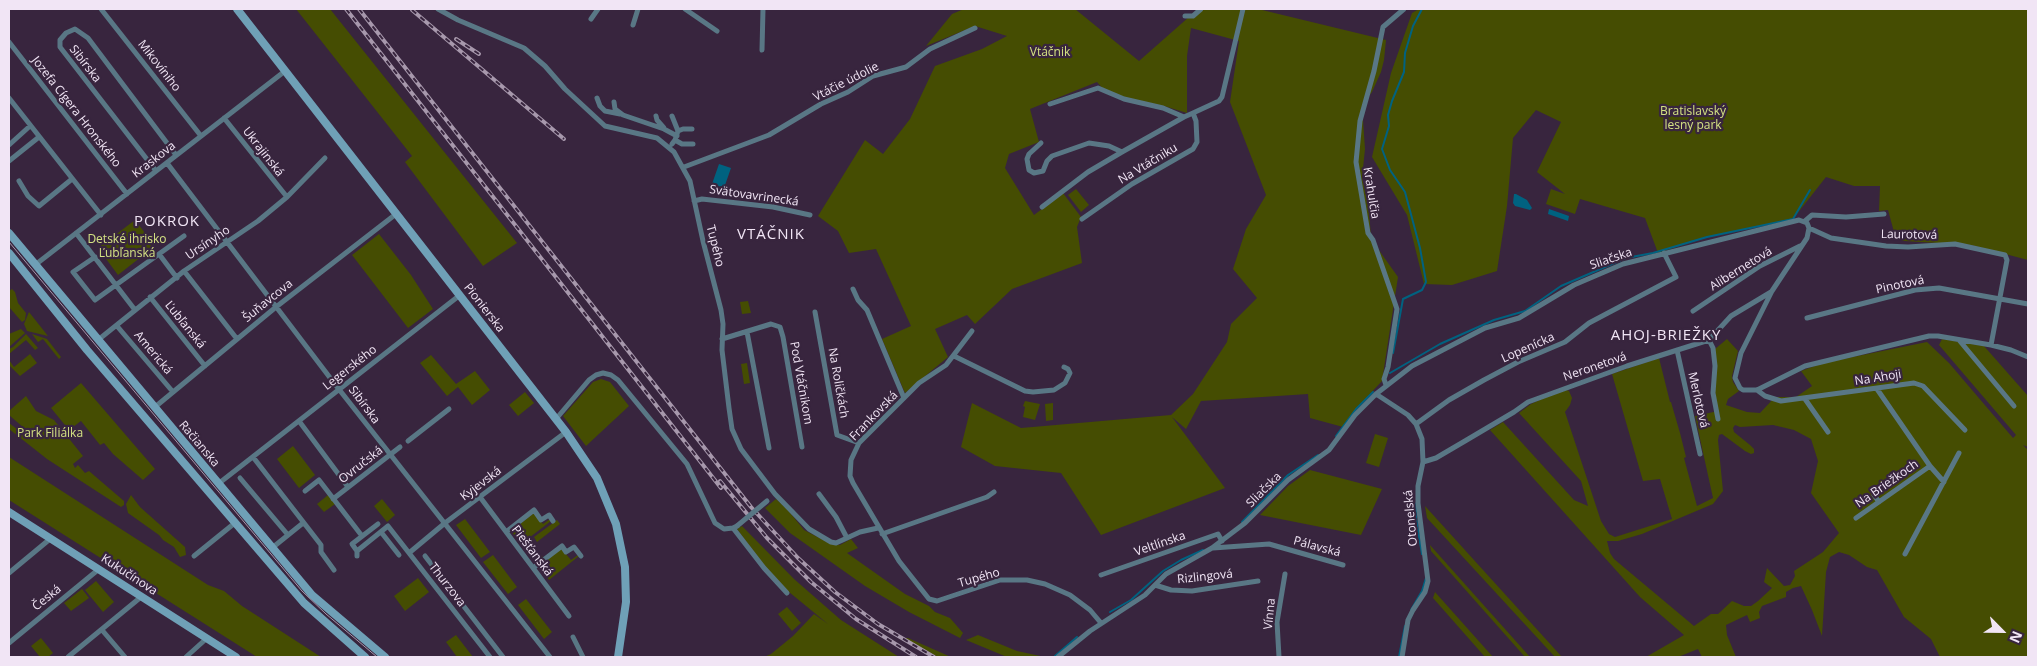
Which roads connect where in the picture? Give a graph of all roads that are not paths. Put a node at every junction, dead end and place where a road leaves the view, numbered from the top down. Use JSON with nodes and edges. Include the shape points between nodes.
{"nodes":[{"id":1,"x":101,"y":9,"type":"edge"},
{"id":2,"x":237,"y":9,"type":"edge"},
{"id":3,"x":438,"y":9,"type":"edge"},
{"id":4,"x":598,"y":9,"type":"edge"},
{"id":5,"x":638,"y":9,"type":"edge"},
{"id":6,"x":685,"y":9,"type":"edge"},
{"id":7,"x":763,"y":9,"type":"edge"},
{"id":8,"x":1200,"y":9,"type":"edge"},
{"id":9,"x":1243,"y":9,"type":"edge"},
{"id":10,"x":1404,"y":9,"type":"edge"},
{"id":11,"x":1185,"y":16,"type":"dead end"},
{"id":12,"x":591,"y":19,"type":"dead end"},
{"id":13,"x":633,"y":25,"type":"dead end"},
{"id":14,"x":975,"y":28,"type":"dead end"},
{"id":15,"x":717,"y":31,"type":"dead end"},
{"id":16,"x":9,"y":42,"type":"edge"},
{"id":17,"x":762,"y":50,"type":"dead end"},
{"id":18,"x":285,"y":71,"type":"junction"},
{"id":19,"x":9,"y":98,"type":"edge"},
{"id":20,"x":597,"y":98,"type":"dead end"},
{"id":21,"x":614,"y":102,"type":"dead end"},
{"id":22,"x":1050,"y":104,"type":"dead end"},
{"id":23,"x":1193,"y":113,"type":"junction"},
{"id":24,"x":623,"y":115,"type":"junction"},
{"id":25,"x":656,"y":116,"type":"dead end"},
{"id":26,"x":672,"y":116,"type":"dead end"},
{"id":27,"x":1184,"y":117,"type":"junction"},
{"id":28,"x":224,"y":118,"type":"junction"},
{"id":29,"x":30,"y":126,"type":"junction"},
{"id":30,"x":692,"y":128,"type":"dead end"},
{"id":31,"x":664,"y":129,"type":"junction"},
{"id":32,"x":200,"y":136,"type":"junction"},
{"id":33,"x":39,"y":138,"type":"junction"},
{"id":34,"x":675,"y":138,"type":"junction"},
{"id":35,"x":1041,"y":143,"type":"dead end"},
{"id":36,"x":693,"y":144,"type":"dead end"},
{"id":37,"x":9,"y":145,"type":"edge"},
{"id":38,"x":1122,"y":152,"type":"junction"},
{"id":39,"x":176,"y":155,"type":"junction"},
{"id":40,"x":325,"y":158,"type":"dead end"},
{"id":41,"x":9,"y":161,"type":"edge"},
{"id":42,"x":167,"y":163,"type":"junction"},
{"id":43,"x":685,"y":170,"type":"junction"},
{"id":44,"x":156,"y":171,"type":"junction"},
{"id":45,"x":72,"y":179,"type":"junction"},
{"id":46,"x":19,"y":181,"type":"dead end"},
{"id":47,"x":127,"y":194,"type":"junction"},
{"id":48,"x":286,"y":197,"type":"junction"},
{"id":49,"x":694,"y":201,"type":"junction"},
{"id":50,"x":1042,"y":207,"type":"dead end"},
{"id":51,"x":396,"y":214,"type":"junction"},
{"id":52,"x":1884,"y":214,"type":"dead end"},
{"id":53,"x":100,"y":215,"type":"junction"},
{"id":54,"x":810,"y":215,"type":"dead end"},
{"id":55,"x":1082,"y":219,"type":"dead end"},
{"id":56,"x":1805,"y":221,"type":"junction"},
{"id":57,"x":1809,"y":228,"type":"junction"},
{"id":58,"x":9,"y":233,"type":"edge"},
{"id":59,"x":76,"y":233,"type":"junction"},
{"id":60,"x":184,"y":236,"type":"dead end"},
{"id":61,"x":226,"y":242,"type":"junction"},
{"id":62,"x":1801,"y":246,"type":"junction"},
{"id":63,"x":1664,"y":253,"type":"junction"},
{"id":64,"x":9,"y":254,"type":"edge"},
{"id":65,"x":159,"y":254,"type":"junction"},
{"id":66,"x":95,"y":257,"type":"junction"},
{"id":67,"x":35,"y":266,"type":"junction"},
{"id":68,"x":184,"y":272,"type":"junction"},
{"id":69,"x":176,"y":278,"type":"junction"},
{"id":70,"x":116,"y":284,"type":"junction"},
{"id":71,"x":853,"y":289,"type":"dead end"},
{"id":72,"x":1772,"y":291,"type":"junction"},
{"id":73,"x":460,"y":296,"type":"junction"},
{"id":74,"x":150,"y":298,"type":"junction"},
{"id":75,"x":2000,"y":300,"type":"junction"},
{"id":76,"x":2028,"y":304,"type":"edge"},
{"id":77,"x":276,"y":307,"type":"junction"},
{"id":78,"x":135,"y":310,"type":"junction"},
{"id":79,"x":1693,"y":311,"type":"dead end"},
{"id":80,"x":815,"y":312,"type":"dead end"},
{"id":81,"x":1807,"y":318,"type":"dead end"},
{"id":82,"x":117,"y":326,"type":"junction"},
{"id":83,"x":972,"y":331,"type":"dead end"},
{"id":84,"x":748,"y":332,"type":"junction"},
{"id":85,"x":237,"y":339,"type":"junction"},
{"id":86,"x":722,"y":339,"type":"junction"},
{"id":87,"x":1959,"y":339,"type":"junction"},
{"id":88,"x":98,"y":340,"type":"junction"},
{"id":89,"x":1709,"y":340,"type":"junction"},
{"id":90,"x":1990,"y":345,"type":"junction"},
{"id":91,"x":1677,"y":350,"type":"junction"},
{"id":92,"x":954,"y":356,"type":"junction"},
{"id":93,"x":2028,"y":357,"type":"edge"},
{"id":94,"x":205,"y":366,"type":"junction"},
{"id":95,"x":1064,"y":367,"type":"dead end"},
{"id":96,"x":1386,"y":385,"type":"junction"},
{"id":97,"x":1877,"y":388,"type":"junction"},
{"id":98,"x":339,"y":389,"type":"junction"},
{"id":99,"x":1757,"y":390,"type":"junction"},
{"id":100,"x":173,"y":392,"type":"junction"},
{"id":101,"x":1376,"y":394,"type":"junction"},
{"id":102,"x":904,"y":398,"type":"junction"},
{"id":103,"x":1805,"y":399,"type":"junction"},
{"id":104,"x":2014,"y":406,"type":"dead end"},
{"id":105,"x":155,"y":408,"type":"junction"},
{"id":106,"x":449,"y":409,"type":"dead end"},
{"id":107,"x":1718,"y":418,"type":"dead end"},
{"id":108,"x":556,"y":419,"type":"junction"},
{"id":109,"x":299,"y":421,"type":"junction"},
{"id":110,"x":1416,"y":424,"type":"junction"},
{"id":111,"x":1965,"y":430,"type":"dead end"},
{"id":112,"x":566,"y":432,"type":"junction"},
{"id":113,"x":1828,"y":432,"type":"dead end"},
{"id":114,"x":408,"y":441,"type":"dead end"},
{"id":115,"x":859,"y":443,"type":"junction"},
{"id":116,"x":400,"y":447,"type":"dead end"},
{"id":117,"x":802,"y":447,"type":"dead end"},
{"id":118,"x":769,"y":448,"type":"dead end"},
{"id":119,"x":1959,"y":453,"type":"dead end"},
{"id":120,"x":1700,"y":454,"type":"dead end"},
{"id":121,"x":390,"y":455,"type":"junction"},
{"id":122,"x":253,"y":458,"type":"junction"},
{"id":123,"x":1423,"y":462,"type":"junction"},
{"id":124,"x":1930,"y":466,"type":"junction"},
{"id":125,"x":240,"y":478,"type":"dead end"},
{"id":126,"x":1944,"y":482,"type":"junction"},
{"id":127,"x":218,"y":484,"type":"junction"},
{"id":128,"x":348,"y":487,"type":"junction"},
{"id":129,"x":304,"y":492,"type":"dead end"},
{"id":130,"x":994,"y":492,"type":"dead end"},
{"id":131,"x":775,"y":494,"type":"junction"},
{"id":132,"x":819,"y":494,"type":"dead end"},
{"id":133,"x":1874,"y":495,"type":"dead end"},
{"id":134,"x":480,"y":498,"type":"junction"},
{"id":135,"x":334,"y":499,"type":"junction"},
{"id":136,"x":1879,"y":502,"type":"junction"},
{"id":137,"x":9,"y":512,"type":"edge"},
{"id":138,"x":1856,"y":518,"type":"dead end"},
{"id":139,"x":553,"y":521,"type":"dead end"},
{"id":140,"x":236,"y":522,"type":"junction"},
{"id":141,"x":304,"y":523,"type":"junction"},
{"id":142,"x":445,"y":523,"type":"junction"},
{"id":143,"x":378,"y":524,"type":"dead end"},
{"id":144,"x":735,"y":527,"type":"junction"},
{"id":145,"x":878,"y":528,"type":"junction"},
{"id":146,"x":380,"y":532,"type":"junction"},
{"id":147,"x":506,"y":532,"type":"junction"},
{"id":148,"x":882,"y":534,"type":"junction"},
{"id":149,"x":288,"y":535,"type":"junction"},
{"id":150,"x":362,"y":536,"type":"junction"},
{"id":151,"x":847,"y":538,"type":"junction"},
{"id":152,"x":50,"y":539,"type":"junction"},
{"id":153,"x":1222,"y":541,"type":"junction"},
{"id":154,"x":272,"y":548,"type":"junction"},
{"id":155,"x":1212,"y":548,"type":"junction"},
{"id":156,"x":409,"y":553,"type":"junction"},
{"id":157,"x":1905,"y":554,"type":"dead end"},
{"id":158,"x":399,"y":555,"type":"dead end"},
{"id":159,"x":194,"y":556,"type":"dead end"},
{"id":160,"x":424,"y":556,"type":"dead end"},
{"id":161,"x":581,"y":556,"type":"dead end"},
{"id":162,"x":1344,"y":565,"type":"dead end"},
{"id":163,"x":432,"y":566,"type":"junction"},
{"id":164,"x":533,"y":568,"type":"junction"},
{"id":165,"x":99,"y":569,"type":"junction"},
{"id":166,"x":334,"y":570,"type":"dead end"},
{"id":167,"x":423,"y":571,"type":"junction"},
{"id":168,"x":9,"y":573,"type":"edge"},
{"id":169,"x":1285,"y":574,"type":"dead end"},
{"id":170,"x":1100,"y":575,"type":"dead end"},
{"id":171,"x":1258,"y":581,"type":"dead end"},
{"id":172,"x":1155,"y":585,"type":"junction"},
{"id":173,"x":787,"y":593,"type":"dead end"},
{"id":174,"x":141,"y":596,"type":"junction"},
{"id":175,"x":463,"y":606,"type":"junction"},
{"id":176,"x":455,"y":612,"type":"junction"},
{"id":177,"x":569,"y":616,"type":"dead end"},
{"id":178,"x":1101,"y":623,"type":"junction"},
{"id":179,"x":102,"y":630,"type":"junction"},
{"id":180,"x":573,"y":637,"type":"dead end"},
{"id":181,"x":206,"y":638,"type":"junction"},
{"id":182,"x":9,"y":643,"type":"edge"},
{"id":183,"x":122,"y":656,"type":"edge"},
{"id":184,"x":68,"y":657,"type":"edge"},
{"id":185,"x":186,"y":657,"type":"edge"},
{"id":186,"x":236,"y":657,"type":"edge"},
{"id":187,"x":365,"y":657,"type":"edge"},
{"id":188,"x":385,"y":657,"type":"edge"},
{"id":189,"x":490,"y":657,"type":"edge"},
{"id":190,"x":503,"y":657,"type":"edge"},
{"id":191,"x":550,"y":657,"type":"edge"},
{"id":192,"x":582,"y":657,"type":"edge"},
{"id":193,"x":618,"y":657,"type":"edge"},
{"id":194,"x":1058,"y":657,"type":"edge"},
{"id":195,"x":1279,"y":657,"type":"edge"},
{"id":196,"x":1402,"y":657,"type":"edge"}],
"edges":[{"from":1,"to":32,"type":"street","name":"Mikovíniho"},
{"from":2,"to":18,"type":"main road","name":"Pionierska"},
{"from":3,"to":43,"type":"street","name":"Tupého","via":[[524,48],[605,126],[657,138],[671,148]]},
{"from":4,"to":12,"type":"street"},
{"from":5,"to":13,"type":"street"},
{"from":6,"to":15,"type":"street"},
{"from":7,"to":17,"type":"street"},
{"from":8,"to":11,"type":"street","via":[[1193,16]]},
{"from":9,"to":23,"type":"street","name":"Na Vtáčniku","via":[[1222,98]]},
{"from":10,"to":96,"type":"street","name":"Krahulčia","via":[[1383,28],[1360,120],[1356,162],[1368,233],[1397,309],[1384,379]]},
{"from":14,"to":43,"type":"street","name":"Vtáčie údolie","via":[[933,47],[906,67],[873,76],[769,135]]},
{"from":16,"to":47,"type":"street","name":"Jozefa Cígera Hronského"},
{"from":18,"to":28,"type":"street","name":"Kraskova"},
{"from":18,"to":51,"type":"main road","name":"Pionierska"},
{"from":19,"to":29,"type":"street"},
{"from":20,"to":24,"type":"street","via":[[605,111]]},
{"from":21,"to":24,"type":"street","via":[[615,109]]},
{"from":22,"to":27,"type":"street","via":[[1098,88]]},
{"from":23,"to":27,"type":"street","name":"Na Vtáčniku"},
{"from":23,"to":55,"type":"street","name":"Na Vtáčniku","via":[[1197,128],[1197,142],[1193,148],[1132,184]]},
{"from":24,"to":31,"type":"street"},
{"from":25,"to":31,"type":"street"},
{"from":26,"to":34,"type":"street"},
{"from":27,"to":38,"type":"street","name":"Na Vtáčniku"},
{"from":28,"to":32,"type":"street","name":"Kraskova"},
{"from":28,"to":48,"type":"street","name":"Ukrajinská"},
{"from":29,"to":33,"type":"street"},
{"from":29,"to":37,"type":"street"},
{"from":30,"to":34,"type":"street","via":[[683,129]]},
{"from":31,"to":34,"type":"street"},
{"from":32,"to":39,"type":"street","name":"Kraskova"},
{"from":33,"to":41,"type":"street"},
{"from":33,"to":45,"type":"street"},
{"from":34,"to":36,"type":"street","via":[[682,144]]},
{"from":35,"to":38,"type":"street","name":"Na Vtáčniku","via":[[1027,160],[1029,170],[1034,173],[1043,171],[1052,156],[1089,143]]},
{"from":38,"to":50,"type":"street","name":"Na Vtáčniku","via":[[1088,172]]},
{"from":39,"to":42,"type":"street","name":"Kraskova"},
{"from":39,"to":44,"type":"street","name":"Sibírska","via":[[88,38],[75,29],[66,33],[60,40],[60,47]]},
{"from":40,"to":48,"type":"street","name":"Ursínyho"},
{"from":42,"to":44,"type":"street","name":"Kraskova"},
{"from":42,"to":61,"type":"street","name":"Sibírska"},
{"from":43,"to":49,"type":"street","name":"Tupého"},
{"from":44,"to":47,"type":"street","name":"Kraskova"},
{"from":45,"to":46,"type":"street","via":[[39,206]]},
{"from":45,"to":53,"type":"street"},
{"from":47,"to":53,"type":"street","name":"Kraskova"},
{"from":48,"to":61,"type":"street","name":"Ursínyho"},
{"from":49,"to":54,"type":"street","name":"Svätovavrinecká","via":[[702,198]]},
{"from":49,"to":86,"type":"street","name":"Tupého","via":[[721,310]]},
{"from":51,"to":73,"type":"main road","name":"Pionierska"},
{"from":51,"to":77,"type":"street","name":"Šuňavcova"},
{"from":52,"to":56,"type":"street","name":"Sliačska","via":[[1812,215]]},
{"from":53,"to":59,"type":"street","name":"Kraskova"},
{"from":56,"to":57,"type":"street"},
{"from":56,"to":63,"type":"street","name":"Sliačska"},
{"from":57,"to":62,"type":"street"},
{"from":57,"to":75,"type":"street","name":"Laurotová","via":[[1831,238],[1886,246],[1955,244],[2005,255],[2007,260]]},
{"from":58,"to":67,"type":"main road","name":"Račianska"},
{"from":59,"to":66,"type":"street"},
{"from":59,"to":67,"type":"street","name":"Kraskova"},
{"from":60,"to":65,"type":"street"},
{"from":61,"to":68,"type":"street","name":"Ursínyho"},
{"from":61,"to":77,"type":"street","name":"Sibírska"},
{"from":62,"to":72,"type":"street"},
{"from":62,"to":79,"type":"street","name":"Alibernetová","via":[[1760,266]]},
{"from":63,"to":96,"type":"street","name":"Sliačska","via":[[1623,264],[1574,285],[1526,315],[1485,328],[1434,353]]},
{"from":63,"to":110,"type":"street","name":"Lopenícka","via":[[1676,277],[1590,323],[1566,342],[1484,380]]},
{"from":64,"to":140,"type":"main road","name":"Račianska","via":[[87,350]]},
{"from":65,"to":69,"type":"street"},
{"from":65,"to":70,"type":"street"},
{"from":66,"to":70,"type":"street"},
{"from":66,"to":70,"type":"street","via":[[73,272],[95,300]]},
{"from":67,"to":88,"type":"main road","name":"Račianska"},
{"from":68,"to":69,"type":"street","name":"Ursínyho"},
{"from":68,"to":85,"type":"street"},
{"from":69,"to":74,"type":"street","name":"Ursínyho"},
{"from":70,"to":78,"type":"street"},
{"from":71,"to":102,"type":"street","via":[[867,310]]},
{"from":72,"to":89,"type":"street","via":[[1731,316]]},
{"from":72,"to":99,"type":"street","via":[[1741,353],[1735,378],[1743,390]]},
{"from":73,"to":98,"type":"street","name":"Legerského"},
{"from":73,"to":108,"type":"main road","name":"Pionierska"},
{"from":74,"to":78,"type":"street","name":"Ursínyho"},
{"from":74,"to":94,"type":"street","name":"Ľubľanská"},
{"from":75,"to":76,"type":"street","name":"Pinotová"},
{"from":75,"to":81,"type":"street","name":"Pinotová","via":[[1939,288],[1915,290]]},
{"from":75,"to":90,"type":"street"},
{"from":77,"to":85,"type":"street","name":"Šuňavcova"},
{"from":77,"to":98,"type":"street","name":"Sibírska"},
{"from":78,"to":82,"type":"street","name":"Ursínyho"},
{"from":80,"to":115,"type":"street","name":"Na Roličkách","via":[[837,435]]},
{"from":82,"to":88,"type":"street","name":"Ursínyho"},
{"from":82,"to":100,"type":"street","name":"Americká"},
{"from":83,"to":92,"type":"street","name":"Frankovská"},
{"from":84,"to":86,"type":"street","name":"Pod Vtáčnikom"},
{"from":84,"to":117,"type":"street","name":"Pod Vtáčnikom","via":[[771,324],[780,327]]},
{"from":84,"to":118,"type":"street"},
{"from":85,"to":94,"type":"street","name":"Šuňavcova"},
{"from":86,"to":131,"type":"street","name":"Tupého","via":[[732,429],[741,450]]},
{"from":87,"to":90,"type":"street"},
{"from":87,"to":99,"type":"street","via":[[1929,336],[1823,361],[1805,366]]},
{"from":87,"to":104,"type":"street"},
{"from":88,"to":105,"type":"main road","name":"Račianska"},
{"from":89,"to":91,"type":"street","name":"Neronetová"},
{"from":89,"to":107,"type":"street","via":[[1713,348],[1713,392]]},
{"from":90,"to":93,"type":"street"},
{"from":91,"to":120,"type":"street","name":"Merlotová"},
{"from":91,"to":123,"type":"street","name":"Neronetová","via":[[1528,402],[1465,442]]},
{"from":92,"to":95,"type":"street","via":[[1033,392],[1054,390],[1065,383],[1070,373]]},
{"from":92,"to":102,"type":"street","name":"Frankovská"},
{"from":94,"to":100,"type":"street","name":"Šuňavcova"},
{"from":96,"to":101,"type":"street","name":"Sliačska"},
{"from":97,"to":103,"type":"street","name":"Na Ahoji"},
{"from":97,"to":111,"type":"street","name":"Na Ahoji","via":[[1914,383],[1923,386]]},
{"from":97,"to":124,"type":"street","name":"Na Briežkoch"},
{"from":98,"to":109,"type":"street","name":"Legerského"},
{"from":98,"to":121,"type":"street","name":"Sibírska"},
{"from":99,"to":103,"type":"street","name":"Na Ahoji","via":[[1781,401]]},
{"from":100,"to":105,"type":"street","name":"Šuňavcova"},
{"from":101,"to":110,"type":"street"},
{"from":101,"to":153,"type":"street","name":"Sliačska","via":[[1355,415],[1329,450],[1288,480],[1245,524]]},
{"from":102,"to":115,"type":"street","name":"Frankovská"},
{"from":103,"to":113,"type":"street"},
{"from":105,"to":127,"type":"main road","name":"Račianska"},
{"from":106,"to":114,"type":"street"},
{"from":108,"to":112,"type":"main road","name":"Pionierska"},
{"from":108,"to":144,"type":"street","via":[[589,380],[603,373],[611,375],[687,464],[715,523],[724,528]]},
{"from":109,"to":122,"type":"street","name":"Legerského"},
{"from":109,"to":128,"type":"street"},
{"from":110,"to":123,"type":"street","name":"Otonelská","via":[[1422,439]]},
{"from":112,"to":134,"type":"street","name":"Kyjevská"},
{"from":112,"to":193,"type":"main road","name":"Pionierska","via":[[597,478],[618,534],[626,584]]},
{"from":115,"to":145,"type":"street","name":"Frankovská","via":[[851,460],[850,476]]},
{"from":116,"to":121,"type":"street","name":"Ovručská"},
{"from":119,"to":126,"type":"street"},
{"from":121,"to":128,"type":"street","name":"Ovručská"},
{"from":121,"to":142,"type":"street","name":"Sibírska"},
{"from":122,"to":127,"type":"street","name":"Legerského"},
{"from":122,"to":141,"type":"street"},
{"from":123,"to":196,"type":"street","name":"Otonelská","via":[[1418,503],[1428,581],[1408,620]]},
{"from":124,"to":126,"type":"street","name":"Na Briežkoch"},
{"from":124,"to":136,"type":"street","name":"Na Briežkoch"},
{"from":125,"to":149,"type":"street"},
{"from":126,"to":157,"type":"street"},
{"from":127,"to":154,"type":"main road","name":"Račianska"},
{"from":128,"to":135,"type":"street","name":"Ovručská"},
{"from":129,"to":135,"type":"street","via":[[319,480]]},
{"from":130,"to":148,"type":"street"},
{"from":131,"to":144,"type":"street","bridge":true},
{"from":131,"to":151,"type":"street","name":"Tupého","via":[[809,529],[831,542]]},
{"from":132,"to":151,"type":"street"},
{"from":133,"to":136,"type":"street"},
{"from":134,"to":142,"type":"street","name":"Kyjevská"},
{"from":134,"to":147,"type":"street","name":"Piešťanská"},
{"from":135,"to":150,"type":"street"},
{"from":136,"to":138,"type":"street","name":"Na Briežkoch"},
{"from":137,"to":152,"type":"main road","name":"Kukučínova"},
{"from":139,"to":147,"type":"street","via":[[549,515],[541,520],[534,510]]},
{"from":140,"to":159,"type":"street"},
{"from":140,"to":187,"type":"main road","name":"Račianska","via":[[304,603]]},
{"from":141,"to":149,"type":"street"},
{"from":141,"to":166,"type":"street"},
{"from":142,"to":156,"type":"street","name":"Kyjevská"},
{"from":142,"to":191,"type":"street","name":"Sibírska"},
{"from":143,"to":150,"type":"street"},
{"from":144,"to":173,"type":"street","via":[[764,568]]},
{"from":145,"to":148,"type":"street","name":"Frankovská"},
{"from":145,"to":151,"type":"street","name":"Tupého"},
{"from":146,"to":150,"type":"street","via":[[357,554],[352,544]]},
{"from":146,"to":156,"type":"street","name":"Thurzova","via":[[388,526]]},
{"from":146,"to":158,"type":"street"},
{"from":147,"to":164,"type":"street","name":"Piešťanská"},
{"from":148,"to":178,"type":"street","name":"Tupého","via":[[899,562],[933,601],[1000,580],[1027,580],[1070,594]]},
{"from":149,"to":154,"type":"street"},
{"from":152,"to":165,"type":"main road","name":"Kukučínova"},
{"from":152,"to":168,"type":"street"},
{"from":153,"to":155,"type":"street","name":"Sliačska"},
{"from":153,"to":170,"type":"street","name":"Veltlínska","via":[[1218,534]]},
{"from":154,"to":188,"type":"main road","name":"Račianska","via":[[319,602]]},
{"from":155,"to":162,"type":"street","name":"Pálavská","via":[[1269,544]]},
{"from":155,"to":172,"type":"street","name":"Sliačska","via":[[1166,574]]},
{"from":156,"to":167,"type":"street","name":"Thurzova"},
{"from":160,"to":163,"type":"street"},
{"from":161,"to":164,"type":"street","via":[[574,547],[566,552],[562,546]]},
{"from":163,"to":167,"type":"street"},
{"from":163,"to":175,"type":"street"},
{"from":164,"to":177,"type":"street","name":"Piešťanská"},
{"from":165,"to":174,"type":"main road","name":"Kukučínova"},
{"from":165,"to":182,"type":"street","name":"Česká"},
{"from":167,"to":176,"type":"street","name":"Thurzova"},
{"from":169,"to":195,"type":"street","name":"Vínna","via":[[1277,622]]},
{"from":171,"to":172,"type":"street","name":"Rizlingová","via":[[1187,591]]},
{"from":172,"to":178,"type":"street","name":"Sliačska","via":[[1134,603]]},
{"from":174,"to":179,"type":"street"},
{"from":174,"to":181,"type":"main road","name":"Kukučínova"},
{"from":175,"to":176,"type":"street"},
{"from":175,"to":190,"type":"street"},
{"from":176,"to":189,"type":"street","name":"Thurzova"},
{"from":178,"to":194,"type":"street","name":"Sliačska"},
{"from":179,"to":183,"type":"street"},
{"from":179,"to":184,"type":"street"},
{"from":180,"to":192,"type":"street"},
{"from":181,"to":185,"type":"street"},
{"from":181,"to":186,"type":"main road","name":"Kukučínova"}]}
